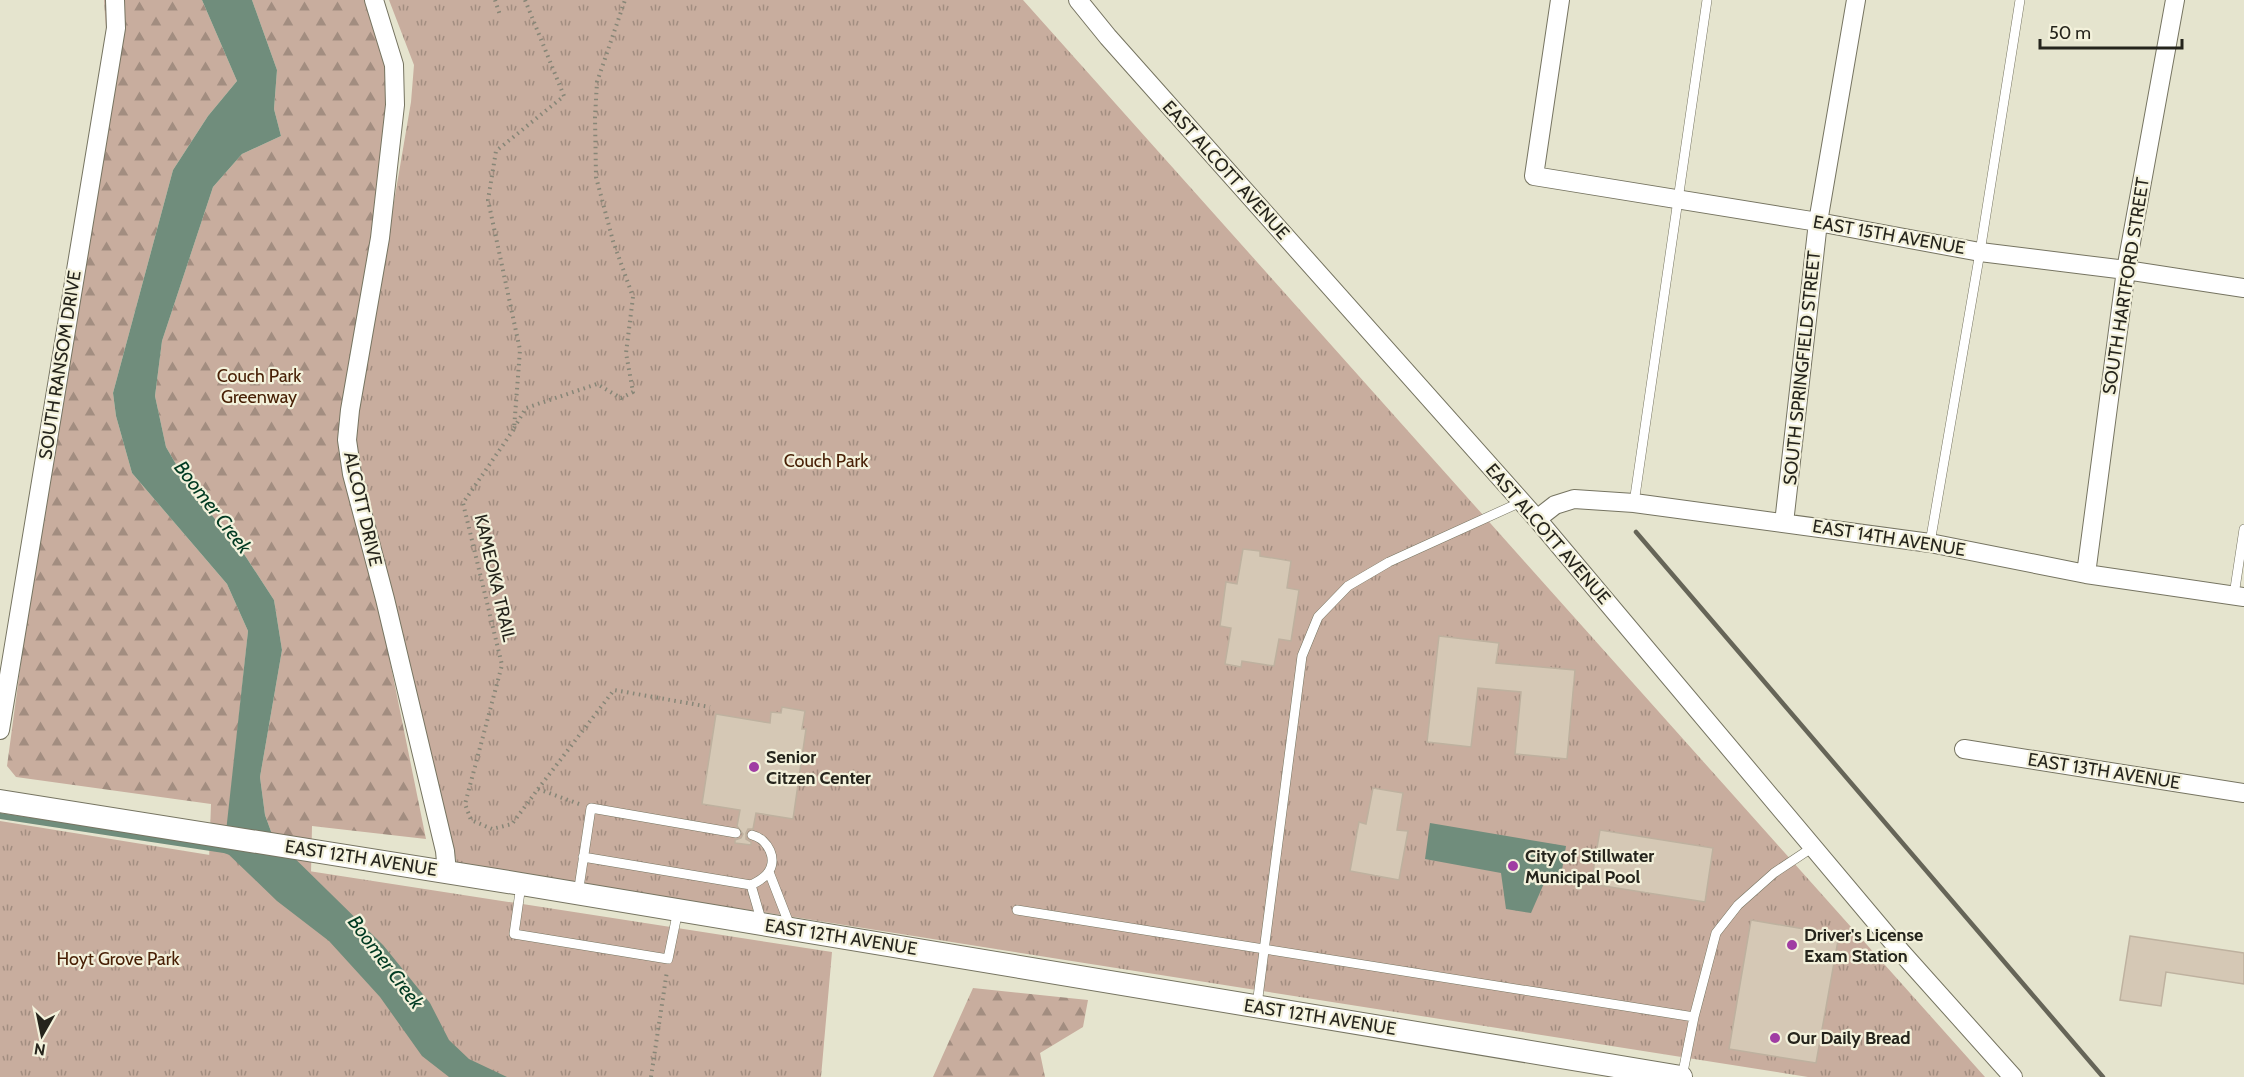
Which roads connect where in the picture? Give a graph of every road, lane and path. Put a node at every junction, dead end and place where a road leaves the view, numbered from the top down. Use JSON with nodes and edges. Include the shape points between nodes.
{"nodes":[{"id":1,"x":115,"y":0,"type":"edge"},
{"id":2,"x":374,"y":0,"type":"edge"},
{"id":3,"x":495,"y":0,"type":"edge"},
{"id":4,"x":525,"y":0,"type":"edge"},
{"id":5,"x":625,"y":0,"type":"edge"},
{"id":6,"x":1078,"y":0,"type":"edge"},
{"id":7,"x":1560,"y":0,"type":"edge"},
{"id":8,"x":1707,"y":0,"type":"edge"},
{"id":9,"x":1856,"y":0,"type":"edge"},
{"id":10,"x":2020,"y":0,"type":"edge"},
{"id":11,"x":2175,"y":0,"type":"edge"},
{"id":12,"x":500,"y":15,"type":"dead end"},
{"id":13,"x":1678,"y":200,"type":"junction"},
{"id":14,"x":1818,"y":222,"type":"junction"},
{"id":15,"x":1980,"y":252,"type":"junction"},
{"id":16,"x":2126,"y":270,"type":"junction"},
{"id":17,"x":2244,"y":288,"type":"edge"},
{"id":18,"x":514,"y":429,"type":"junction"},
{"id":19,"x":1521,"y":502,"type":"junction"},
{"id":20,"x":1634,"y":503,"type":"junction"},
{"id":21,"x":1537,"y":519,"type":"junction"},
{"id":22,"x":1784,"y":523,"type":"junction"},
{"id":23,"x":2244,"y":529,"type":"edge"},
{"id":24,"x":1930,"y":543,"type":"junction"},
{"id":25,"x":2086,"y":574,"type":"junction"},
{"id":26,"x":2239,"y":596,"type":"edge"},
{"id":27,"x":710,"y":707,"type":"dead end"},
{"id":28,"x":0,"y":730,"type":"edge"},
{"id":29,"x":1965,"y":749,"type":"dead end"},
{"id":30,"x":538,"y":789,"type":"junction"},
{"id":31,"x":2244,"y":793,"type":"edge"},
{"id":32,"x":0,"y":801,"type":"edge"},
{"id":33,"x":591,"y":808,"type":"junction"},
{"id":34,"x":736,"y":833,"type":"dead end"},
{"id":35,"x":752,"y":835,"type":"dead end"},
{"id":36,"x":1813,"y":847,"type":"junction"},
{"id":37,"x":583,"y":857,"type":"junction"},
{"id":38,"x":447,"y":872,"type":"junction"},
{"id":39,"x":769,"y":872,"type":"junction"},
{"id":40,"x":521,"y":884,"type":"junction"},
{"id":41,"x":751,"y":885,"type":"junction"},
{"id":42,"x":578,"y":894,"type":"junction"},
{"id":43,"x":678,"y":910,"type":"junction"},
{"id":44,"x":1017,"y":910,"type":"dead end"},
{"id":45,"x":762,"y":924,"type":"junction"},
{"id":46,"x":791,"y":929,"type":"junction"},
{"id":47,"x":1263,"y":949,"type":"junction"},
{"id":48,"x":668,"y":959,"type":"junction"},
{"id":49,"x":1257,"y":1006,"type":"junction"},
{"id":50,"x":1694,"y":1017,"type":"junction"},
{"id":51,"x":2011,"y":1076,"type":"edge"},
{"id":52,"x":651,"y":1077,"type":"edge"},
{"id":53,"x":1682,"y":1077,"type":"edge"}],
"edges":[{"from":1,"to":28,"type":"street","name":"SOUTH RANSOM DRIVE","via":[[116,28]]},
{"from":2,"to":38,"type":"street","name":"ALCOTT DRIVE","via":[[394,65],[395,105],[380,238],[347,440]]},
{"from":3,"to":12,"type":"path"},
{"from":4,"to":18,"type":"path","via":[[564,96],[496,151],[488,200],[520,350]]},
{"from":5,"to":18,"type":"path","name":"KAMEOKA TRAIL","via":[[597,82],[595,141],[596,177],[633,297],[626,353],[633,392],[621,398],[597,384],[526,408]]},
{"from":6,"to":19,"type":"street","name":"EAST ALCOTT AVENUE"},
{"from":7,"to":13,"type":"street","name":"EAST 15TH AVENUE","via":[[1534,176]]},
{"from":8,"to":13,"type":"lane"},
{"from":9,"to":14,"type":"street","name":"SOUTH SPRINGFIELD STREET"},
{"from":10,"to":15,"type":"lane"},
{"from":11,"to":16,"type":"street","name":"SOUTH HARTFORD STREET"},
{"from":13,"to":14,"type":"street","name":"EAST 15TH AVENUE"},
{"from":13,"to":20,"type":"lane"},
{"from":14,"to":15,"type":"street","name":"EAST 15TH AVENUE"},
{"from":14,"to":22,"type":"street","name":"SOUTH SPRINGFIELD STREET"},
{"from":15,"to":16,"type":"street","name":"EAST 15TH AVENUE"},
{"from":15,"to":24,"type":"lane"},
{"from":16,"to":17,"type":"street","name":"EAST 15TH AVENUE"},
{"from":16,"to":25,"type":"street","name":"SOUTH HARTFORD STREET"},
{"from":18,"to":30,"type":"path","name":"KAMEOKA TRAIL","via":[[463,503],[502,665],[465,804],[471,820],[492,829],[512,824]]},
{"from":19,"to":21,"type":"street","name":"EAST ALCOTT AVENUE"},
{"from":19,"to":47,"type":"lane","via":[[1389,562],[1348,586],[1318,616],[1302,656]]},
{"from":20,"to":21,"type":"street","name":"EAST 14TH AVENUE","via":[[1574,499],[1555,505]]},
{"from":20,"to":22,"type":"street","name":"EAST 14TH AVENUE"},
{"from":21,"to":36,"type":"street","name":"EAST ALCOTT AVENUE"},
{"from":22,"to":24,"type":"street","name":"EAST 14TH AVENUE"},
{"from":23,"to":26,"type":"lane"},
{"from":24,"to":25,"type":"street","name":"EAST 14TH AVENUE"},
{"from":25,"to":26,"type":"street","name":"EAST 14TH AVENUE"},
{"from":27,"to":30,"type":"path","name":"KAMEOKA TRAIL","via":[[614,690]]},
{"from":29,"to":31,"type":"street","name":"EAST 13TH AVENUE"},
{"from":30,"to":33,"type":"path"},
{"from":32,"to":38,"type":"street","name":"EAST 12TH AVENUE"},
{"from":33,"to":34,"type":"lane"},
{"from":33,"to":37,"type":"lane"},
{"from":35,"to":39,"type":"lane","via":[[763,839],[769,847]]},
{"from":36,"to":50,"type":"lane","via":[[1767,880],[1716,933]]},
{"from":36,"to":51,"type":"street","name":"EAST ALCOTT AVENUE"},
{"from":37,"to":41,"type":"lane"},
{"from":37,"to":42,"type":"lane"},
{"from":38,"to":40,"type":"street","name":"EAST 12TH AVENUE"},
{"from":39,"to":41,"type":"lane"},
{"from":39,"to":46,"type":"lane"},
{"from":40,"to":42,"type":"street","name":"EAST 12TH AVENUE"},
{"from":40,"to":48,"type":"lane","via":[[514,934]]},
{"from":41,"to":45,"type":"lane"},
{"from":42,"to":43,"type":"street","name":"EAST 12TH AVENUE"},
{"from":43,"to":45,"type":"street","name":"EAST 12TH AVENUE"},
{"from":43,"to":48,"type":"lane"},
{"from":44,"to":47,"type":"lane"},
{"from":45,"to":46,"type":"street","name":"EAST 12TH AVENUE"},
{"from":46,"to":49,"type":"street","name":"EAST 12TH AVENUE"},
{"from":47,"to":49,"type":"lane"},
{"from":47,"to":50,"type":"lane"},
{"from":48,"to":52,"type":"path"},
{"from":49,"to":53,"type":"street","name":"EAST 12TH AVENUE"},
{"from":50,"to":53,"type":"lane"}]}
